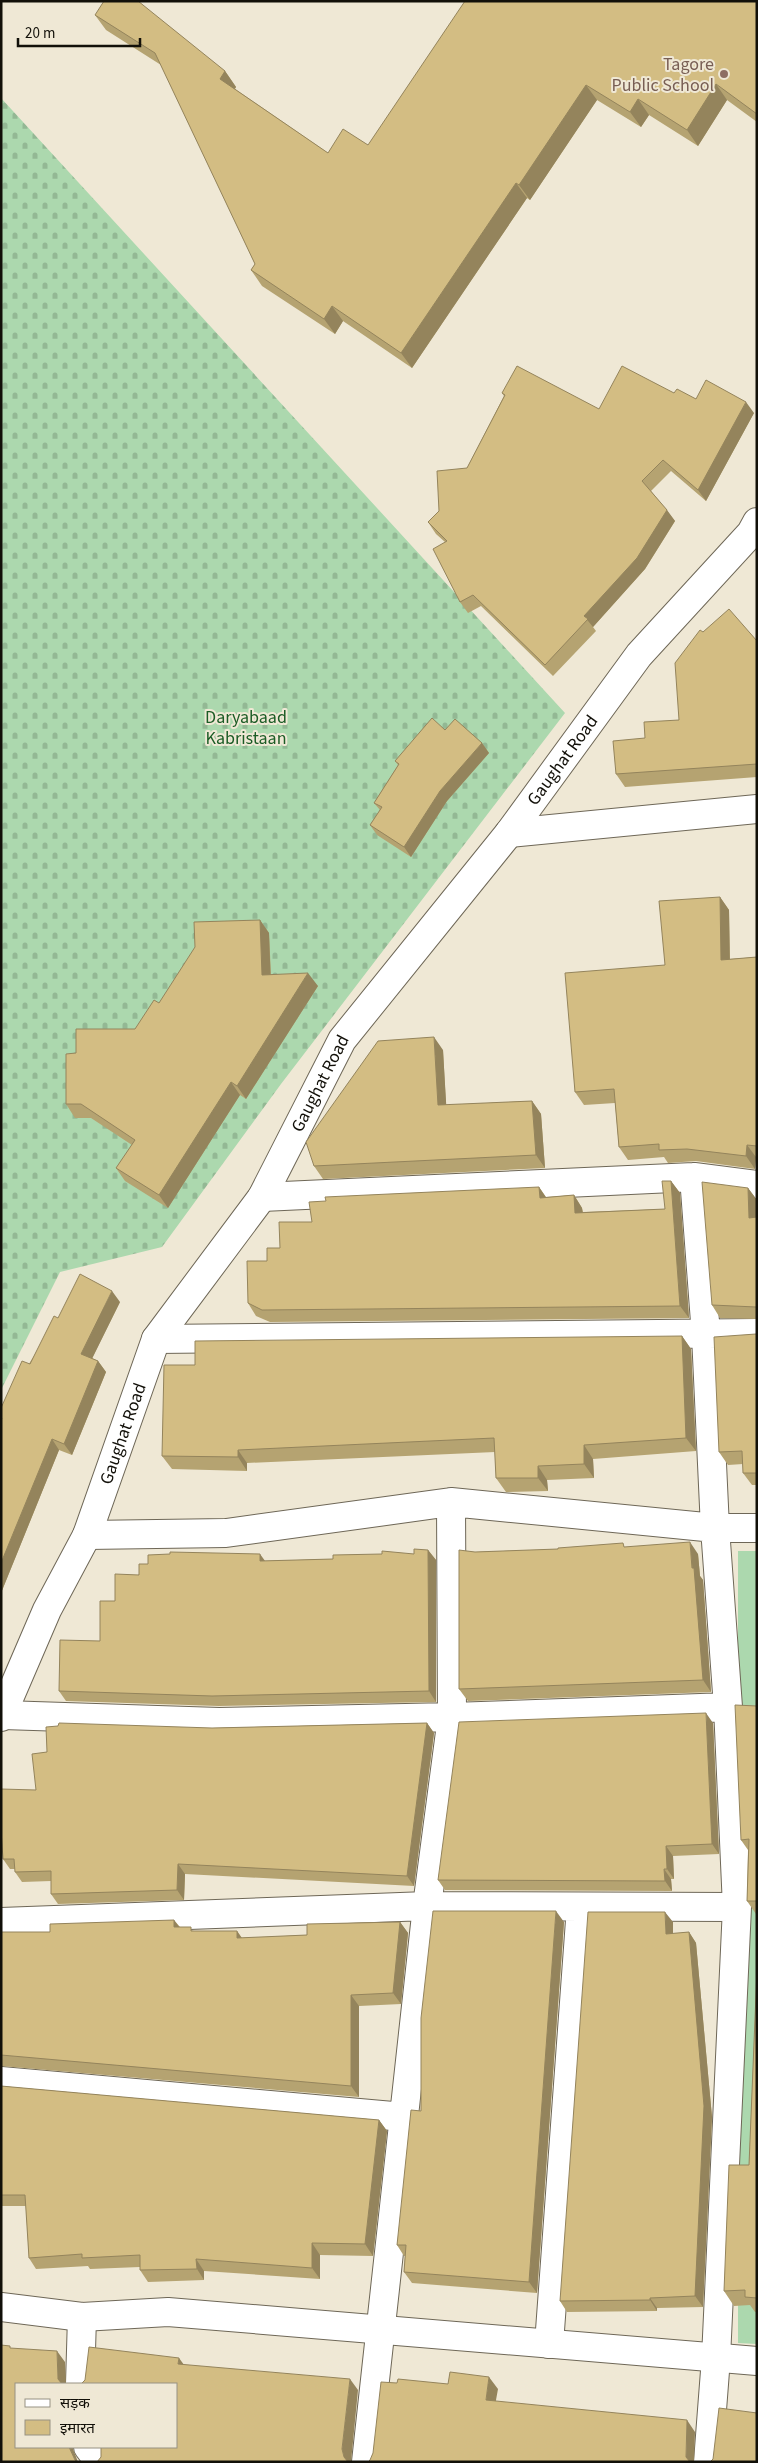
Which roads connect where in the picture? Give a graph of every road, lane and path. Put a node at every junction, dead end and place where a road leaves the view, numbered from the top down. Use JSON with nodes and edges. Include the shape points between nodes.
{"nodes":[{"id":1,"x":755,"y":528,"type":"edge"},
{"id":2,"x":757,"y":809,"type":"edge"},
{"id":3,"x":509,"y":833,"type":"junction"},
{"id":4,"x":694,"y":1177,"type":"junction"},
{"id":5,"x":757,"y":1185,"type":"edge"},
{"id":6,"x":262,"y":1197,"type":"junction"},
{"id":7,"x":757,"y":1333,"type":"edge"},
{"id":8,"x":706,"y":1335,"type":"junction"},
{"id":9,"x":156,"y":1339,"type":"junction"},
{"id":10,"x":451,"y":1502,"type":"junction"},
{"id":11,"x":715,"y":1528,"type":"junction"},
{"id":12,"x":757,"y":1528,"type":"edge"},
{"id":13,"x":88,"y":1535,"type":"junction"},
{"id":14,"x":728,"y":1707,"type":"junction"},
{"id":15,"x":2,"y":1716,"type":"edge"},
{"id":16,"x":452,"y":1717,"type":"junction"},
{"id":17,"x":427,"y":1906,"type":"junction"},
{"id":18,"x":582,"y":1907,"type":"junction"},
{"id":19,"x":737,"y":1907,"type":"junction"},
{"id":20,"x":1,"y":1922,"type":"edge"},
{"id":21,"x":1,"y":2081,"type":"edge"},
{"id":22,"x":404,"y":2117,"type":"junction"},
{"id":23,"x":1,"y":2307,"type":"edge"},
{"id":24,"x":82,"y":2317,"type":"junction"},
{"id":25,"x":381,"y":2330,"type":"junction"},
{"id":26,"x":550,"y":2344,"type":"junction"},
{"id":27,"x":716,"y":2358,"type":"junction"},
{"id":28,"x":757,"y":2361,"type":"edge"},
{"id":29,"x":80,"y":2383,"type":"edge"},
{"id":30,"x":89,"y":2448,"type":"edge"},
{"id":31,"x":94,"y":2462,"type":"edge"},
{"id":32,"x":366,"y":2462,"type":"edge"},
{"id":33,"x":708,"y":2462,"type":"edge"}],
"edges":[{"from":1,"to":3,"type":"street","name":"Gaughat Road","via":[[639,655]]},
{"from":2,"to":3,"type":"street"},
{"from":3,"to":6,"type":"street","name":"Gaughat Road","via":[[342,1040]]},
{"from":4,"to":5,"type":"street"},
{"from":4,"to":6,"type":"street"},
{"from":4,"to":8,"type":"street"},
{"from":6,"to":9,"type":"street","name":"Gaughat Road"},
{"from":7,"to":8,"type":"street"},
{"from":8,"to":9,"type":"street"},
{"from":8,"to":11,"type":"street"},
{"from":9,"to":13,"type":"street","name":"Gaughat Road"},
{"from":10,"to":11,"type":"street"},
{"from":10,"to":13,"type":"street","via":[[226,1533]]},
{"from":10,"to":16,"type":"street"},
{"from":11,"to":12,"type":"street"},
{"from":11,"to":14,"type":"street"},
{"from":13,"to":15,"type":"street","name":"Gaughat Road","via":[[47,1610]]},
{"from":14,"to":16,"type":"street"},
{"from":14,"to":19,"type":"street"},
{"from":15,"to":16,"type":"street","via":[[219,1722]]},
{"from":16,"to":17,"type":"street"},
{"from":17,"to":18,"type":"street"},
{"from":17,"to":20,"type":"street"},
{"from":17,"to":22,"type":"street"},
{"from":18,"to":19,"type":"street"},
{"from":18,"to":26,"type":"street"},
{"from":19,"to":27,"type":"street"},
{"from":21,"to":22,"type":"street"},
{"from":22,"to":25,"type":"street"},
{"from":23,"to":24,"type":"street"},
{"from":24,"to":25,"type":"street","via":[[168,2312]]},
{"from":24,"to":29,"type":"street"},
{"from":25,"to":26,"type":"street"},
{"from":25,"to":32,"type":"street"},
{"from":26,"to":27,"type":"street"},
{"from":27,"to":28,"type":"street"},
{"from":27,"to":33,"type":"street"},
{"from":30,"to":31,"type":"street"}]}
